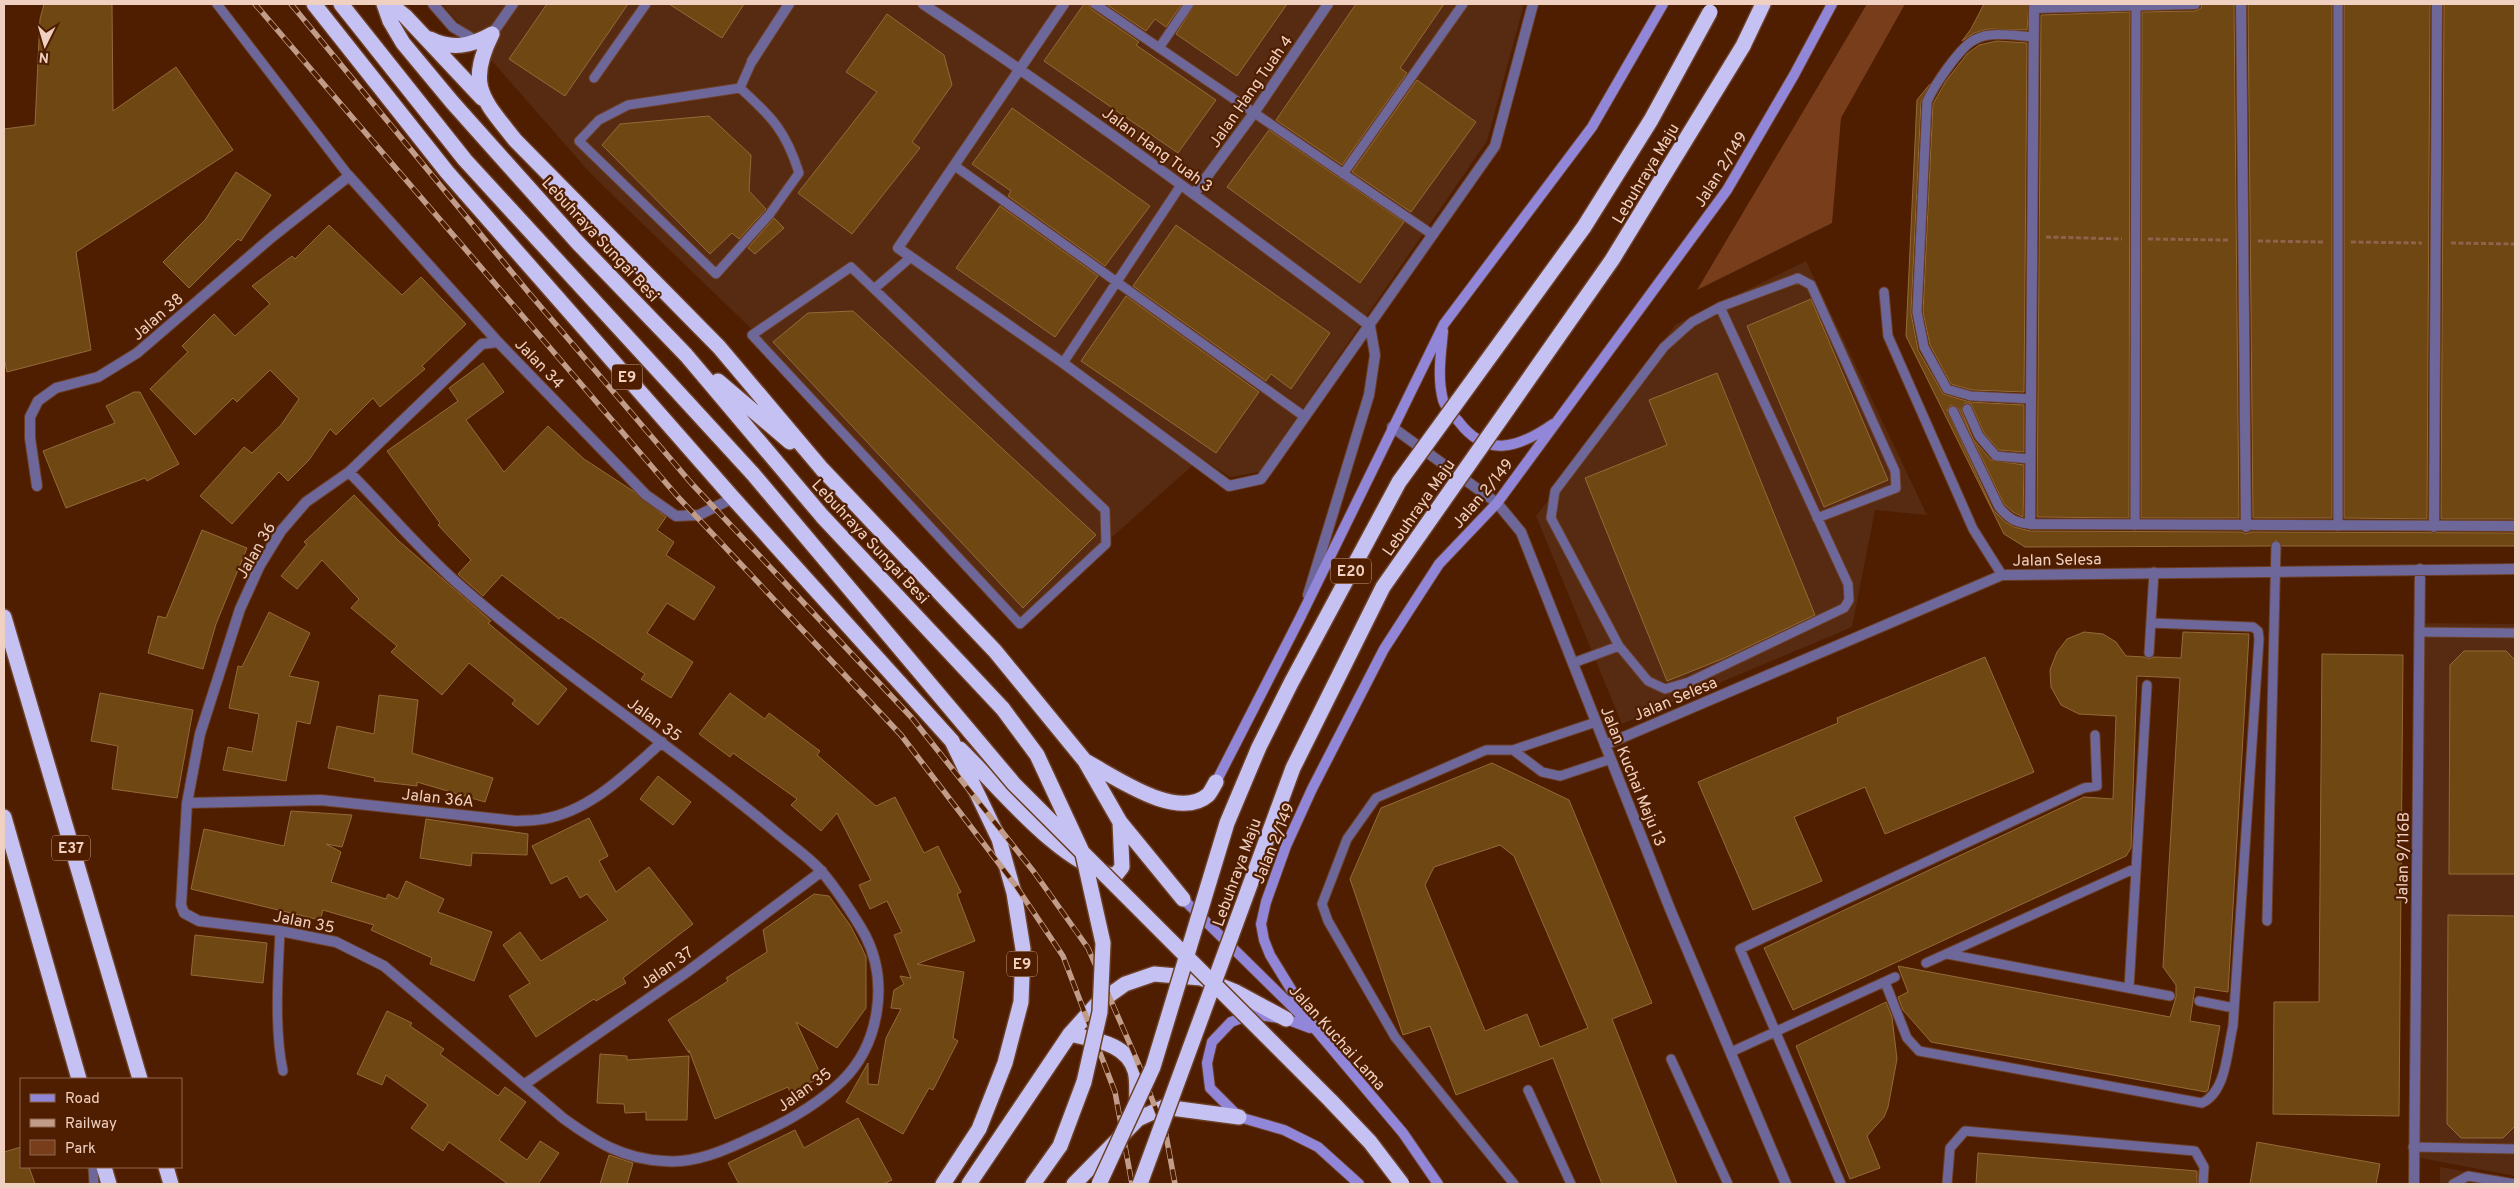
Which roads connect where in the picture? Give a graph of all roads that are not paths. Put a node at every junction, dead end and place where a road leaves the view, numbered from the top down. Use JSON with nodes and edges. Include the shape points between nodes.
{"nodes":[{"id":1,"x":217,"y":4,"type":"edge"},
{"id":2,"x":314,"y":4,"type":"edge"},
{"id":3,"x":341,"y":4,"type":"edge"},
{"id":4,"x":384,"y":4,"type":"edge"},
{"id":5,"x":390,"y":4,"type":"edge"},
{"id":6,"x":433,"y":4,"type":"edge"},
{"id":7,"x":513,"y":4,"type":"edge"},
{"id":8,"x":646,"y":4,"type":"edge"},
{"id":9,"x":789,"y":4,"type":"edge"},
{"id":10,"x":923,"y":4,"type":"edge"},
{"id":11,"x":1064,"y":4,"type":"edge"},
{"id":12,"x":1095,"y":4,"type":"edge"},
{"id":13,"x":1189,"y":4,"type":"edge"},
{"id":14,"x":1328,"y":4,"type":"edge"},
{"id":15,"x":1463,"y":4,"type":"edge"},
{"id":16,"x":1533,"y":4,"type":"edge"},
{"id":17,"x":1663,"y":4,"type":"edge"},
{"id":18,"x":1763,"y":4,"type":"edge"},
{"id":19,"x":1832,"y":4,"type":"edge"},
{"id":20,"x":2196,"y":4,"type":"edge"},
{"id":21,"x":2241,"y":4,"type":"edge"},
{"id":22,"x":2338,"y":4,"type":"edge"},
{"id":23,"x":2437,"y":4,"type":"edge"},
{"id":24,"x":2136,"y":5,"type":"junction"},
{"id":25,"x":2034,"y":6,"type":"edge"},
{"id":26,"x":1713,"y":8,"type":"edge"},
{"id":27,"x":492,"y":34,"type":"junction"},
{"id":28,"x":424,"y":37,"type":"junction"},
{"id":29,"x":2033,"y":37,"type":"junction"},
{"id":30,"x":478,"y":42,"type":"junction"},
{"id":31,"x":1159,"y":48,"type":"junction"},
{"id":32,"x":752,"y":61,"type":"joint"},
{"id":33,"x":1021,"y":68,"type":"junction"},
{"id":34,"x":594,"y":78,"type":"dead end"},
{"id":35,"x":740,"y":88,"type":"junction"},
{"id":36,"x":488,"y":105,"type":"junction"},
{"id":37,"x":1254,"y":113,"type":"junction"},
{"id":38,"x":955,"y":166,"type":"junction"},
{"id":39,"x":1343,"y":174,"type":"junction"},
{"id":40,"x":350,"y":176,"type":"junction"},
{"id":41,"x":1181,"y":185,"type":"junction"},
{"id":42,"x":1194,"y":194,"type":"junction"},
{"id":43,"x":1433,"y":235,"type":"junction"},
{"id":44,"x":911,"y":257,"type":"junction"},
{"id":45,"x":1117,"y":283,"type":"junction"},
{"id":46,"x":874,"y":289,"type":"junction"},
{"id":47,"x":1884,"y":292,"type":"dead end"},
{"id":48,"x":1720,"y":307,"type":"junction"},
{"id":49,"x":1444,"y":324,"type":"junction"},
{"id":50,"x":1370,"y":326,"type":"junction"},
{"id":51,"x":498,"y":342,"type":"junction"},
{"id":52,"x":686,"y":355,"type":"junction"},
{"id":53,"x":1064,"y":362,"type":"junction"},
{"id":54,"x":2031,"y":400,"type":"junction"},
{"id":55,"x":1967,"y":409,"type":"dead end"},
{"id":56,"x":1953,"y":411,"type":"dead end"},
{"id":57,"x":1305,"y":417,"type":"junction"},
{"id":58,"x":1561,"y":417,"type":"junction"},
{"id":59,"x":1392,"y":427,"type":"junction"},
{"id":60,"x":2030,"y":459,"type":"junction"},
{"id":61,"x":822,"y":469,"type":"junction"},
{"id":62,"x":349,"y":472,"type":"junction"},
{"id":63,"x":37,"y":486,"type":"dead end"},
{"id":64,"x":733,"y":498,"type":"junction"},
{"id":65,"x":1497,"y":503,"type":"junction"},
{"id":66,"x":1817,"y":518,"type":"junction"},
{"id":67,"x":2030,"y":524,"type":"junction"},
{"id":68,"x":2136,"y":525,"type":"junction"},
{"id":69,"x":2246,"y":526,"type":"junction"},
{"id":70,"x":2338,"y":526,"type":"junction"},
{"id":71,"x":2515,"y":526,"type":"edge"},
{"id":72,"x":2434,"y":527,"type":"junction"},
{"id":73,"x":2276,"y":546,"type":"dead end"},
{"id":74,"x":2420,"y":569,"type":"junction"},
{"id":75,"x":2515,"y":569,"type":"edge"},
{"id":76,"x":2276,"y":570,"type":"junction"},
{"id":77,"x":2154,"y":572,"type":"junction"},
{"id":78,"x":2002,"y":575,"type":"junction"},
{"id":79,"x":4,"y":617,"type":"edge"},
{"id":80,"x":1299,"y":620,"type":"junction"},
{"id":81,"x":2151,"y":623,"type":"junction"},
{"id":82,"x":2420,"y":632,"type":"junction"},
{"id":83,"x":2515,"y":633,"type":"edge"},
{"id":84,"x":1619,"y":646,"type":"junction"},
{"id":85,"x":2149,"y":653,"type":"dead end"},
{"id":86,"x":1573,"y":664,"type":"junction"},
{"id":87,"x":2147,"y":685,"type":"dead end"},
{"id":88,"x":1596,"y":722,"type":"junction"},
{"id":89,"x":2095,"y":735,"type":"dead end"},
{"id":90,"x":952,"y":740,"type":"junction"},
{"id":91,"x":662,"y":742,"type":"junction"},
{"id":92,"x":1605,"y":744,"type":"junction"},
{"id":93,"x":1513,"y":750,"type":"junction"},
{"id":94,"x":1611,"y":759,"type":"junction"},
{"id":95,"x":1085,"y":761,"type":"junction"},
{"id":96,"x":1216,"y":782,"type":"joint"},
{"id":97,"x":186,"y":803,"type":"junction"},
{"id":98,"x":4,"y":817,"type":"edge"},
{"id":99,"x":1120,"y":822,"type":"junction"},
{"id":100,"x":2136,"y":868,"type":"junction"},
{"id":101,"x":822,"y":871,"type":"junction"},
{"id":102,"x":1183,"y":899,"type":"joint"},
{"id":103,"x":2267,"y":921,"type":"dead end"},
{"id":104,"x":280,"y":931,"type":"junction"},
{"id":105,"x":1946,"y":954,"type":"junction"},
{"id":106,"x":1926,"y":963,"type":"dead end"},
{"id":107,"x":1895,"y":977,"type":"dead end"},
{"id":108,"x":1885,"y":982,"type":"junction"},
{"id":109,"x":2128,"y":988,"type":"junction"},
{"id":110,"x":2170,"y":996,"type":"dead end"},
{"id":111,"x":2199,"y":1001,"type":"dead end"},
{"id":112,"x":2234,"y":1008,"type":"junction"},
{"id":113,"x":1286,"y":1019,"type":"junction"},
{"id":114,"x":1316,"y":1030,"type":"junction"},
{"id":115,"x":1776,"y":1032,"type":"junction"},
{"id":116,"x":1070,"y":1034,"type":"junction"},
{"id":117,"x":1731,"y":1052,"type":"junction"},
{"id":118,"x":1671,"y":1059,"type":"dead end"},
{"id":119,"x":283,"y":1071,"type":"dead end"},
{"id":120,"x":79,"y":1078,"type":"edge"},
{"id":121,"x":140,"y":1078,"type":"edge"},
{"id":122,"x":525,"y":1084,"type":"junction"},
{"id":123,"x":1528,"y":1090,"type":"dead end"},
{"id":124,"x":1239,"y":1117,"type":"junction"},
{"id":125,"x":1138,"y":1119,"type":"junction"},
{"id":126,"x":2413,"y":1147,"type":"junction"},
{"id":127,"x":2515,"y":1149,"type":"edge"},
{"id":128,"x":93,"y":1168,"type":"edge"},
{"id":129,"x":104,"y":1168,"type":"edge"},
{"id":130,"x":166,"y":1168,"type":"edge"},
{"id":131,"x":94,"y":1184,"type":"edge"},
{"id":132,"x":109,"y":1184,"type":"edge"},
{"id":133,"x":171,"y":1184,"type":"edge"},
{"id":134,"x":943,"y":1184,"type":"edge"},
{"id":135,"x":969,"y":1184,"type":"edge"},
{"id":136,"x":1033,"y":1184,"type":"edge"},
{"id":137,"x":1074,"y":1184,"type":"edge"},
{"id":138,"x":1099,"y":1184,"type":"edge"},
{"id":139,"x":1140,"y":1184,"type":"edge"},
{"id":140,"x":1359,"y":1184,"type":"edge"},
{"id":141,"x":1402,"y":1184,"type":"edge"},
{"id":142,"x":1438,"y":1184,"type":"edge"},
{"id":143,"x":1514,"y":1184,"type":"edge"},
{"id":144,"x":1571,"y":1184,"type":"edge"},
{"id":145,"x":1728,"y":1184,"type":"edge"},
{"id":146,"x":1786,"y":1184,"type":"edge"},
{"id":147,"x":1841,"y":1184,"type":"edge"},
{"id":148,"x":1947,"y":1184,"type":"edge"},
{"id":149,"x":2203,"y":1184,"type":"edge"},
{"id":150,"x":2414,"y":1184,"type":"edge"},
{"id":151,"x":2453,"y":1184,"type":"edge"},
{"id":152,"x":2515,"y":1184,"type":"edge"}],
"edges":[{"from":1,"to":40,"type":"lane"},
{"from":2,"to":64,"type":"highway","number":"E9","via":[[447,172]]},
{"from":3,"to":141,"type":"highway","bridge":true,"via":[[465,160],[753,474],[1014,784],[1330,1100],[1370,1142]]},
{"from":4,"to":52,"type":"highway","name":"Lebuhraya Sungai Besi","via":[[403,43],[452,102],[578,243]]},
{"from":5,"to":28,"type":"highway"},
{"from":6,"to":30,"type":"street","via":[[453,27]]},
{"from":7,"to":27,"type":"street"},
{"from":8,"to":34,"type":"lane"},
{"from":9,"to":32,"type":"street"},
{"from":10,"to":33,"type":"street","name":"Jalan Hang Tuah 3"},
{"from":11,"to":33,"type":"street"},
{"from":12,"to":31,"type":"lane"},
{"from":13,"to":31,"type":"lane"},
{"from":14,"to":37,"type":"street","name":"Jalan Hang Tuah 4"},
{"from":15,"to":39,"type":"lane"},
{"from":16,"to":43,"type":"street","via":[[1494,146]]},
{"from":17,"to":49,"type":"main road","via":[[1592,127]]},
{"from":18,"to":139,"type":"highway","name":"Lebuhraya Maju","number":"E20","bridge":true,"via":[[1743,46],[1612,260],[1383,587],[1293,768]]},
{"from":19,"to":58,"type":"main road","name":"Jalan 2/149","via":[[1727,190]]},
{"from":20,"to":24,"type":"street"},
{"from":21,"to":69,"type":"street"},
{"from":22,"to":70,"type":"lane"},
{"from":23,"to":72,"type":"street"},
{"from":24,"to":25,"type":"street"},
{"from":24,"to":68,"type":"lane"},
{"from":25,"to":29,"type":"street"},
{"from":26,"to":138,"type":"highway","name":"Lebuhraya Maju","number":"E20","bridge":true,"via":[[1651,120],[1584,227],[1399,482],[1291,683],[1259,747],[1227,824],[1153,1066]]},
{"from":27,"to":30,"type":"highway"},
{"from":27,"to":36,"type":"highway","via":[[478,72],[479,87]]},
{"from":28,"to":30,"type":"highway","via":[[443,46]]},
{"from":28,"to":36,"type":"highway"},
{"from":29,"to":54,"type":"street"},
{"from":29,"to":54,"type":"lane","via":[[1987,36],[1975,39],[1933,89],[1927,102],[1917,312],[1924,346],[1947,389],[1971,396]]},
{"from":31,"to":37,"type":"lane"},
{"from":32,"to":35,"type":"lane"},
{"from":33,"to":38,"type":"street"},
{"from":33,"to":41,"type":"street","name":"Jalan Hang Tuah 3"},
{"from":35,"to":35,"type":"lane","via":[[628,104],[599,120],[580,141],[716,274],[770,215],[799,173],[791,148],[772,118]]},
{"from":36,"to":61,"type":"highway","via":[[515,140],[719,347]]},
{"from":37,"to":39,"type":"lane"},
{"from":37,"to":42,"type":"street","name":"Jalan Hang Tuah 4"},
{"from":38,"to":44,"type":"street","via":[[898,248]]},
{"from":38,"to":45,"type":"lane"},
{"from":39,"to":43,"type":"lane"},
{"from":40,"to":51,"type":"street","name":"Jalan 34"},
{"from":40,"to":63,"type":"street","name":"Jalan 38","via":[[272,237],[137,353],[98,377],[56,388],[38,401],[30,417]]},
{"from":41,"to":42,"type":"street","name":"Jalan Hang Tuah 3"},
{"from":41,"to":45,"type":"lane"},
{"from":42,"to":50,"type":"street","name":"Jalan Hang Tuah 3"},
{"from":43,"to":50,"type":"street"},
{"from":44,"to":46,"type":"lane"},
{"from":44,"to":53,"type":"street"},
{"from":45,"to":53,"type":"lane"},
{"from":45,"to":57,"type":"lane"},
{"from":46,"to":46,"type":"lane","via":[[1105,510],[1106,544],[1020,624],[752,335],[851,267]]},
{"from":47,"to":78,"type":"lane","via":[[1888,336],[1973,529]]},
{"from":48,"to":66,"type":"lane"},
{"from":48,"to":66,"type":"lane","via":[[1798,278],[1811,285],[1895,471],[1896,488]]},
{"from":48,"to":84,"type":"lane","via":[[1692,322],[1664,347],[1555,491],[1551,518]]},
{"from":49,"to":58,"type":"main road","via":[[1439,372],[1443,402],[1463,428],[1489,446],[1507,447],[1531,439]]},
{"from":49,"to":59,"type":"main road"},
{"from":50,"to":57,"type":"street"},
{"from":50,"to":80,"type":"street","via":[[1375,355],[1369,395]]},
{"from":51,"to":62,"type":"street","name":"Jalan 36","via":[[482,344]]},
{"from":51,"to":64,"type":"street","name":"Jalan 34","via":[[646,495],[676,516],[699,515]]},
{"from":52,"to":61,"type":"highway"},
{"from":52,"to":136,"type":"highway","name":"Lebuhraya Sungai Besi","bridge":true,"via":[[822,516],[1003,709],[1037,755],[1083,854],[1103,943],[1100,1012],[1084,1082],[1060,1146]]},
{"from":53,"to":57,"type":"street","via":[[1229,486],[1261,479]]},
{"from":54,"to":60,"type":"street"},
{"from":55,"to":60,"type":"lane","via":[[1979,436],[1996,456]]},
{"from":56,"to":67,"type":"lane","via":[[1999,507],[2018,524]]},
{"from":58,"to":65,"type":"main road","name":"Jalan 2/149"},
{"from":59,"to":65,"type":"street","name":"Jalan Kuchai Maju 13"},
{"from":59,"to":80,"type":"main road"},
{"from":60,"to":67,"type":"street"},
{"from":61,"to":95,"type":"highway","via":[[995,651]]},
{"from":62,"to":91,"type":"street","name":"Jalan 35","via":[[462,588]]},
{"from":62,"to":97,"type":"street","name":"Jalan 36","via":[[306,502],[281,531],[260,565],[240,609],[203,725]]},
{"from":64,"to":90,"type":"highway","number":"E9"},
{"from":65,"to":86,"type":"street","name":"Jalan Kuchai Maju 13","via":[[1521,532]]},
{"from":65,"to":114,"type":"main road","name":"Jalan 2/149","via":[[1439,564],[1384,649],[1312,789],[1286,846],[1266,902],[1262,924],[1264,940]]},
{"from":66,"to":84,"type":"lane","via":[[1848,584],[1849,600],[1844,608],[1689,682],[1665,689],[1648,681]]},
{"from":67,"to":68,"type":"street"},
{"from":68,"to":69,"type":"street"},
{"from":69,"to":70,"type":"street"},
{"from":70,"to":72,"type":"street"},
{"from":71,"to":72,"type":"street"},
{"from":73,"to":76,"type":"lane"},
{"from":74,"to":75,"type":"street","name":"Jalan Selesa"},
{"from":74,"to":76,"type":"street","name":"Jalan Selesa"},
{"from":74,"to":82,"type":"street","name":"Jalan 9/116B"},
{"from":76,"to":77,"type":"street","name":"Jalan Selesa"},
{"from":76,"to":103,"type":"lane"},
{"from":77,"to":78,"type":"street","name":"Jalan Selesa"},
{"from":77,"to":81,"type":"lane"},
{"from":78,"to":92,"type":"street","name":"Jalan Selesa"},
{"from":79,"to":121,"type":"highway","number":"E37"},
{"from":80,"to":96,"type":"main road"},
{"from":81,"to":85,"type":"lane"},
{"from":81,"to":112,"type":"lane","via":[[2252,627],[2258,631]]},
{"from":82,"to":83,"type":"lane"},
{"from":82,"to":126,"type":"street","name":"Jalan 9/116B"},
{"from":84,"to":86,"type":"lane"},
{"from":86,"to":88,"type":"street","name":"Jalan Kuchai Maju 13"},
{"from":87,"to":100,"type":"lane"},
{"from":88,"to":92,"type":"street","name":"Jalan Kuchai Maju 13"},
{"from":88,"to":93,"type":"lane"},
{"from":89,"to":115,"type":"lane","via":[[2096,786],[2084,788],[1740,949]]},
{"from":90,"to":99,"type":"highway","via":[[1062,850],[1101,873],[1115,876],[1122,867]]},
{"from":90,"to":134,"type":"highway","number":"E9","via":[[999,839],[1014,893],[1023,949],[1021,1002],[1005,1063],[979,1129]]},
{"from":91,"to":97,"type":"street","name":"Jalan 36A","via":[[591,800],[544,819],[516,821],[321,800]]},
{"from":91,"to":101,"type":"street","name":"Jalan 35","via":[[743,804]]},
{"from":92,"to":94,"type":"street","name":"Jalan Kuchai Maju 13"},
{"from":93,"to":94,"type":"lane","via":[[1542,772],[1560,776]]},
{"from":93,"to":143,"type":"lane","via":[[1486,750],[1376,798],[1347,839],[1322,904],[1328,921],[1395,1037]]},
{"from":94,"to":117,"type":"street","name":"Jalan Kuchai Maju 13"},
{"from":95,"to":96,"type":"highway","via":[[1157,800],[1194,801],[1208,795]]},
{"from":95,"to":99,"type":"highway"},
{"from":97,"to":104,"type":"street","name":"Jalan 35","via":[[181,896],[184,913],[200,921]]},
{"from":98,"to":120,"type":"highway"},
{"from":99,"to":102,"type":"highway"},
{"from":100,"to":105,"type":"lane"},
{"from":100,"to":109,"type":"lane"},
{"from":101,"to":122,"type":"street","name":"Jalan 37","via":[[687,972]]},
{"from":101,"to":122,"type":"street","name":"Jalan 35","via":[[864,934],[876,960],[880,984],[874,1026],[861,1054],[843,1080],[810,1106],[737,1145],[698,1158],[665,1162],[620,1154],[590,1138]]},
{"from":102,"to":114,"type":"main road","name":"Jalan Kuchai Lama"},
{"from":104,"to":119,"type":"lane","via":[[278,976]]},
{"from":104,"to":122,"type":"street","name":"Jalan 35","via":[[336,942],[384,966]]},
{"from":105,"to":106,"type":"lane"},
{"from":105,"to":109,"type":"lane"},
{"from":107,"to":108,"type":"lane"},
{"from":108,"to":112,"type":"lane","via":[[1908,1038],[1919,1052],[2202,1103],[2219,1089]]},
{"from":108,"to":115,"type":"lane"},
{"from":109,"to":110,"type":"lane"},
{"from":111,"to":112,"type":"lane"},
{"from":113,"to":114,"type":"main road"},
{"from":113,"to":116,"type":"highway","via":[[1236,992],[1201,978],[1154,974],[1125,984],[1097,1004]]},
{"from":113,"to":124,"type":"main road","via":[[1252,1014],[1231,1022],[1212,1042],[1207,1063],[1210,1088]]},
{"from":114,"to":142,"type":"main road","name":"Jalan Kuchai Lama","via":[[1403,1133]]},
{"from":115,"to":117,"type":"lane"},
{"from":115,"to":147,"type":"lane"},
{"from":116,"to":125,"type":"highway","via":[[1110,1044],[1124,1053],[1135,1070]]},
{"from":116,"to":135,"type":"highway"},
{"from":117,"to":146,"type":"street","name":"Jalan Kuchai Maju 13"},
{"from":118,"to":145,"type":"lane"},
{"from":123,"to":144,"type":"lane"},
{"from":124,"to":125,"type":"highway","via":[[1164,1107]]},
{"from":124,"to":140,"type":"main road","via":[[1284,1130],[1318,1147]]},
{"from":125,"to":137,"type":"highway"},
{"from":126,"to":127,"type":"lane"},
{"from":126,"to":150,"type":"street","name":"Jalan 9/116B"},
{"from":128,"to":131,"type":"lane"},
{"from":129,"to":132,"type":"highway"},
{"from":130,"to":133,"type":"highway"},
{"from":148,"to":149,"type":"lane","via":[[1950,1148],[1965,1132],[2195,1151],[2204,1167]]},
{"from":151,"to":152,"type":"lane","via":[[2468,1176]]}]}
